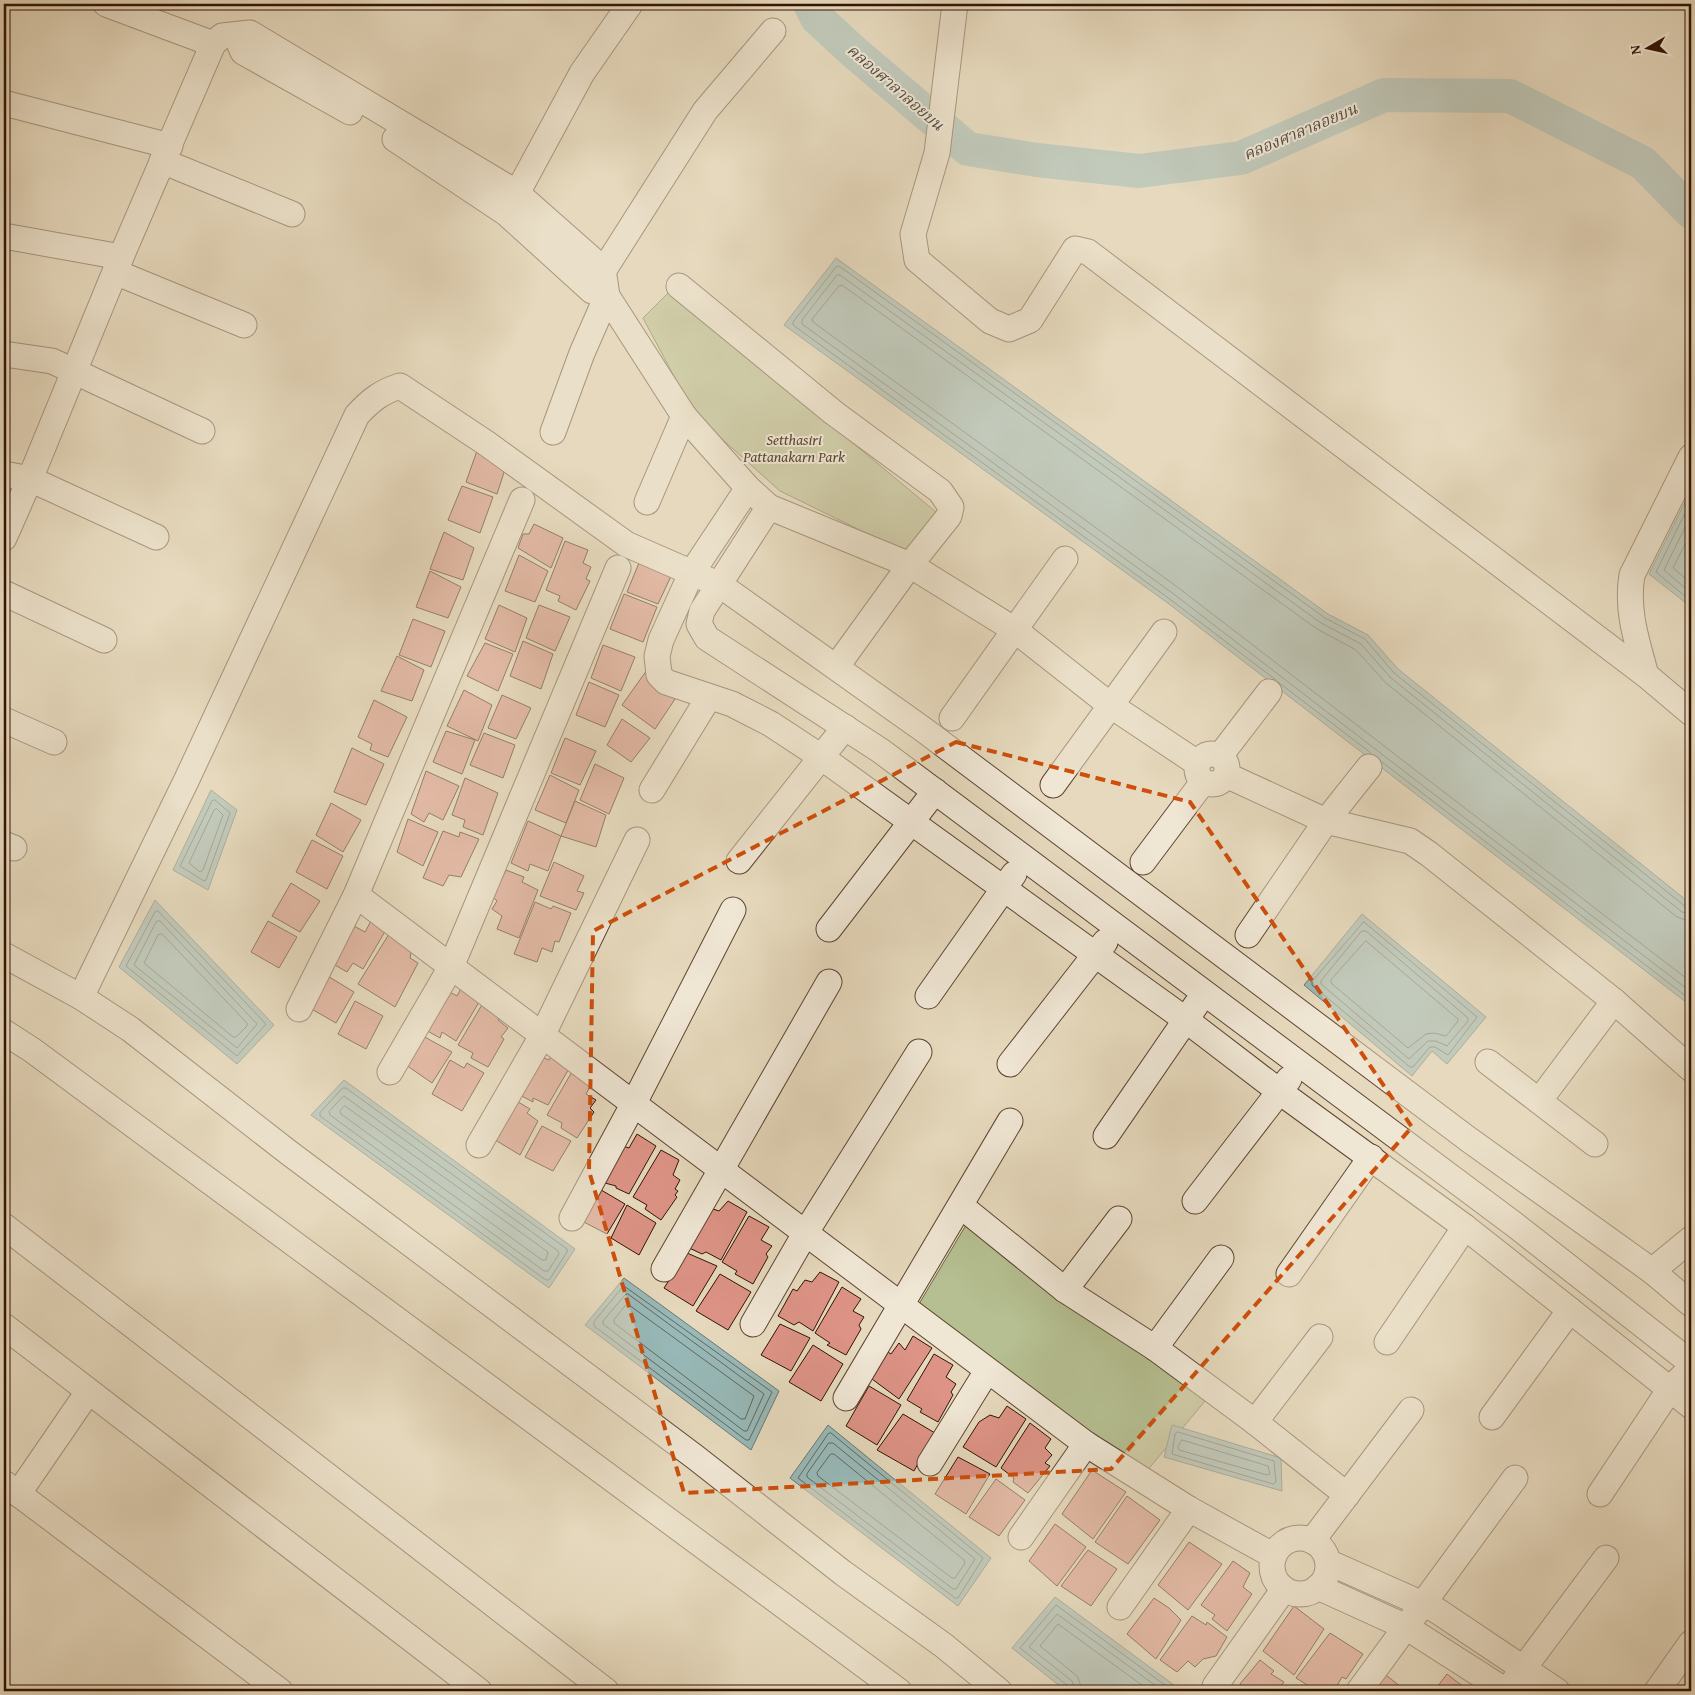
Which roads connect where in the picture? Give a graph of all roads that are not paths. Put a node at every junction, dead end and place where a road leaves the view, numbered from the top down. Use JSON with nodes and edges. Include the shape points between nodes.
{"nodes":[{"id":1,"x":106,"y":4,"type":"edge"},
{"id":2,"x":630,"y":4,"type":"edge"},
{"id":3,"x":955,"y":4,"type":"edge"},
{"id":4,"x":773,"y":31,"type":"dead end"},
{"id":5,"x":224,"y":40,"type":"junction"},
{"id":6,"x":4,"y":103,"type":"edge"},
{"id":7,"x":166,"y":154,"type":"junction"},
{"id":8,"x":511,"y":203,"type":"junction"},
{"id":9,"x":292,"y":214,"type":"dead end"},
{"id":10,"x":4,"y":236,"type":"edge"},
{"id":11,"x":118,"y":264,"type":"junction"},
{"id":12,"x":603,"y":269,"type":"junction"},
{"id":13,"x":679,"y":286,"type":"dead end"},
{"id":14,"x":600,"y":293,"type":"junction"},
{"id":15,"x":244,"y":325,"type":"dead end"},
{"id":16,"x":4,"y":354,"type":"edge"},
{"id":17,"x":74,"y":373,"type":"junction"},
{"id":18,"x":684,"y":416,"type":"junction"},
{"id":19,"x":202,"y":431,"type":"dead end"},
{"id":20,"x":552,"y":432,"type":"dead end"},
{"id":21,"x":1691,"y":457,"type":"edge"},
{"id":22,"x":4,"y":474,"type":"edge"},
{"id":23,"x":30,"y":479,"type":"junction"},
{"id":24,"x":748,"y":488,"type":"junction"},
{"id":25,"x":522,"y":500,"type":"dead end"},
{"id":26,"x":647,"y":502,"type":"dead end"},
{"id":27,"x":769,"y":507,"type":"junction"},
{"id":28,"x":156,"y":537,"type":"dead end"},
{"id":29,"x":4,"y":538,"type":"edge"},
{"id":30,"x":1065,"y":559,"type":"dead end"},
{"id":31,"x":910,"y":565,"type":"junction"},
{"id":32,"x":618,"y":568,"type":"dead end"},
{"id":33,"x":690,"y":574,"type":"junction"},
{"id":34,"x":720,"y":586,"type":"junction"},
{"id":35,"x":4,"y":593,"type":"edge"},
{"id":36,"x":1015,"y":630,"type":"junction"},
{"id":37,"x":1164,"y":632,"type":"dead end"},
{"id":38,"x":104,"y":640,"type":"dead end"},
{"id":39,"x":842,"y":659,"type":"dead end"},
{"id":40,"x":1646,"y":675,"type":"junction"},
{"id":41,"x":1269,"y":692,"type":"dead end"},
{"id":42,"x":709,"y":696,"type":"junction"},
{"id":43,"x":1110,"y":705,"type":"junction"},
{"id":44,"x":1691,"y":713,"type":"edge"},
{"id":45,"x":952,"y":718,"type":"dead end"},
{"id":46,"x":4,"y":720,"type":"edge"},
{"id":47,"x":845,"y":727,"type":"junction"},
{"id":48,"x":54,"y":742,"type":"dead end"},
{"id":49,"x":821,"y":757,"type":"junction"},
{"id":50,"x":1369,"y":767,"type":"dead end"},
{"id":51,"x":1211,"y":769,"type":"junction"},
{"id":52,"x":1053,"y":785,"type":"dead end"},
{"id":53,"x":652,"y":790,"type":"dead end"},
{"id":54,"x":935,"y":791,"type":"junction"},
{"id":55,"x":1326,"y":821,"type":"junction"},
{"id":56,"x":911,"y":822,"type":"junction"},
{"id":57,"x":637,"y":840,"type":"dead end"},
{"id":58,"x":1025,"y":858,"type":"junction"},
{"id":59,"x":739,"y":861,"type":"dead end"},
{"id":60,"x":1143,"y":862,"type":"dead end"},
{"id":61,"x":1005,"y":887,"type":"junction"},
{"id":62,"x":356,"y":895,"type":"junction"},
{"id":63,"x":733,"y":910,"type":"dead end"},
{"id":64,"x":1116,"y":925,"type":"junction"},
{"id":65,"x":829,"y":929,"type":"dead end"},
{"id":66,"x":1248,"y":934,"type":"dead end"},
{"id":67,"x":4,"y":955,"type":"edge"},
{"id":68,"x":1095,"y":956,"type":"junction"},
{"id":69,"x":451,"y":967,"type":"junction"},
{"id":70,"x":829,"y":982,"type":"dead end"},
{"id":71,"x":1204,"y":992,"type":"junction"},
{"id":72,"x":928,"y":996,"type":"dead end"},
{"id":73,"x":81,"y":997,"type":"junction"},
{"id":74,"x":1614,"y":1001,"type":"junction"},
{"id":75,"x":299,"y":1010,"type":"dead end"},
{"id":76,"x":1186,"y":1020,"type":"junction"},
{"id":77,"x":4,"y":1032,"type":"edge"},
{"id":78,"x":542,"y":1036,"type":"junction"},
{"id":79,"x":919,"y":1052,"type":"dead end"},
{"id":80,"x":1488,"y":1062,"type":"dead end"},
{"id":81,"x":1010,"y":1064,"type":"dead end"},
{"id":82,"x":1299,"y":1064,"type":"junction"},
{"id":83,"x":1691,"y":1068,"type":"edge"},
{"id":84,"x":390,"y":1072,"type":"dead end"},
{"id":85,"x":1280,"y":1092,"type":"junction"},
{"id":86,"x":1539,"y":1101,"type":"junction"},
{"id":87,"x":633,"y":1105,"type":"junction"},
{"id":88,"x":1010,"y":1121,"type":"dead end"},
{"id":89,"x":1106,"y":1136,"type":"dead end"},
{"id":90,"x":1595,"y":1144,"type":"dead end"},
{"id":91,"x":478,"y":1145,"type":"dead end"},
{"id":92,"x":1371,"y":1157,"type":"junction"},
{"id":93,"x":721,"y":1172,"type":"junction"},
{"id":94,"x":1196,"y":1201,"type":"dead end"},
{"id":95,"x":961,"y":1206,"type":"junction"},
{"id":96,"x":572,"y":1218,"type":"dead end"},
{"id":97,"x":1119,"y":1219,"type":"dead end"},
{"id":98,"x":4,"y":1226,"type":"edge"},
{"id":99,"x":1465,"y":1227,"type":"junction"},
{"id":100,"x":806,"y":1232,"type":"junction"},
{"id":101,"x":1691,"y":1239,"type":"edge"},
{"id":102,"x":1221,"y":1258,"type":"dead end"},
{"id":103,"x":664,"y":1269,"type":"dead end"},
{"id":104,"x":1652,"y":1271,"type":"junction"},
{"id":105,"x":1289,"y":1274,"type":"dead end"},
{"id":106,"x":1065,"y":1290,"type":"junction"},
{"id":107,"x":1691,"y":1304,"type":"edge"},
{"id":108,"x":902,"y":1306,"type":"junction"},
{"id":109,"x":1570,"y":1310,"type":"junction"},
{"id":110,"x":753,"y":1324,"type":"dead end"},
{"id":111,"x":4,"y":1326,"type":"edge"},
{"id":112,"x":1320,"y":1338,"type":"dead end"},
{"id":113,"x":1387,"y":1342,"type":"dead end"},
{"id":114,"x":1155,"y":1348,"type":"junction"},
{"id":115,"x":1691,"y":1363,"type":"edge"},
{"id":116,"x":1691,"y":1368,"type":"edge"},
{"id":117,"x":987,"y":1371,"type":"junction"},
{"id":118,"x":1670,"y":1390,"type":"junction"},
{"id":119,"x":88,"y":1392,"type":"junction"},
{"id":120,"x":846,"y":1398,"type":"dead end"},
{"id":121,"x":1691,"y":1406,"type":"edge"},
{"id":122,"x":1411,"y":1410,"type":"dead end"},
{"id":123,"x":1492,"y":1417,"type":"dead end"},
{"id":124,"x":1255,"y":1422,"type":"junction"},
{"id":125,"x":1086,"y":1444,"type":"junction"},
{"id":126,"x":930,"y":1463,"type":"dead end"},
{"id":127,"x":1515,"y":1478,"type":"dead end"},
{"id":128,"x":11,"y":1488,"type":"edge"},
{"id":129,"x":1600,"y":1494,"type":"dead end"},
{"id":130,"x":1347,"y":1495,"type":"junction"},
{"id":131,"x":1189,"y":1509,"type":"junction"},
{"id":132,"x":1021,"y":1537,"type":"dead end"},
{"id":133,"x":1312,"y":1541,"type":"junction"},
{"id":134,"x":1274,"y":1556,"type":"junction"},
{"id":135,"x":1606,"y":1558,"type":"dead end"},
{"id":136,"x":1328,"y":1562,"type":"junction"},
{"id":137,"x":1318,"y":1587,"type":"junction"},
{"id":138,"x":1284,"y":1589,"type":"junction"},
{"id":139,"x":1423,"y":1604,"type":"junction"},
{"id":140,"x":1120,"y":1607,"type":"dead end"},
{"id":141,"x":1406,"y":1627,"type":"junction"},
{"id":142,"x":1691,"y":1643,"type":"edge"},
{"id":143,"x":1524,"y":1669,"type":"junction"},
{"id":144,"x":1215,"y":1686,"type":"dead end"},
{"id":145,"x":280,"y":1691,"type":"edge"},
{"id":146,"x":479,"y":1691,"type":"edge"},
{"id":147,"x":606,"y":1691,"type":"edge"},
{"id":148,"x":900,"y":1691,"type":"edge"},
{"id":149,"x":999,"y":1691,"type":"edge"},
{"id":150,"x":1359,"y":1691,"type":"edge"},
{"id":151,"x":1506,"y":1691,"type":"edge"},
{"id":152,"x":1557,"y":1691,"type":"edge"},
{"id":153,"x":1657,"y":1691,"type":"edge"}],
"edges":[{"from":1,"to":5,"type":"street"},
{"from":2,"to":8,"type":"street","via":[[582,73]]},
{"from":3,"to":40,"type":"street","via":[[937,153],[913,234],[917,260],[990,320],[1009,329],[1030,320],[1075,249],[1088,252]]},
{"from":4,"to":12,"type":"street","via":[[705,112]]},
{"from":5,"to":7,"type":"street"},
{"from":5,"to":8,"type":"street","via":[[250,33]]},
{"from":6,"to":7,"type":"street"},
{"from":7,"to":9,"type":"street"},
{"from":7,"to":11,"type":"street"},
{"from":8,"to":12,"type":"street"},
{"from":8,"to":14,"type":"street"},
{"from":10,"to":11,"type":"street"},
{"from":11,"to":15,"type":"street"},
{"from":11,"to":17,"type":"street"},
{"from":12,"to":14,"type":"street"},
{"from":13,"to":31,"type":"street","via":[[834,413],[940,491],[952,507],[949,516]]},
{"from":14,"to":18,"type":"street"},
{"from":14,"to":20,"type":"street","via":[[582,353]]},
{"from":16,"to":17,"type":"street","via":[[52,361]]},
{"from":17,"to":19,"type":"street"},
{"from":17,"to":23,"type":"street"},
{"from":18,"to":24,"type":"street"},
{"from":18,"to":26,"type":"street"},
{"from":21,"to":40,"type":"street","via":[[1632,575],[1629,593],[1632,625]]},
{"from":22,"to":23,"type":"street"},
{"from":23,"to":28,"type":"street"},
{"from":23,"to":29,"type":"street"},
{"from":24,"to":27,"type":"street"},
{"from":24,"to":33,"type":"street"},
{"from":25,"to":62,"type":"street"},
{"from":27,"to":31,"type":"street"},
{"from":27,"to":34,"type":"street"},
{"from":30,"to":36,"type":"street"},
{"from":31,"to":36,"type":"street"},
{"from":31,"to":39,"type":"street"},
{"from":32,"to":69,"type":"street"},
{"from":33,"to":34,"type":"street"},
{"from":33,"to":42,"type":"street","via":[[661,640],[657,656],[658,674],[666,682]]},
{"from":33,"to":73,"type":"street","via":[[626,544],[486,443],[400,386],[382,391],[358,415]]},
{"from":34,"to":47,"type":"street","via":[[702,611],[699,624],[707,638]]},
{"from":34,"to":104,"type":"street","via":[[924,730],[1468,1139]]},
{"from":35,"to":38,"type":"street"},
{"from":36,"to":43,"type":"street"},
{"from":36,"to":45,"type":"street"},
{"from":37,"to":43,"type":"street"},
{"from":40,"to":44,"type":"street"},
{"from":41,"to":51,"type":"street"},
{"from":42,"to":49,"type":"street","via":[[771,724]]},
{"from":42,"to":53,"type":"street"},
{"from":43,"to":51,"type":"street"},
{"from":43,"to":52,"type":"street"},
{"from":46,"to":48,"type":"street"},
{"from":47,"to":49,"type":"street"},
{"from":47,"to":54,"type":"street"},
{"from":49,"to":56,"type":"street"},
{"from":49,"to":59,"type":"street"},
{"from":50,"to":55,"type":"street"},
{"from":51,"to":55,"type":"street"},
{"from":51,"to":60,"type":"street"},
{"from":54,"to":56,"type":"street"},
{"from":54,"to":58,"type":"street"},
{"from":55,"to":66,"type":"street"},
{"from":55,"to":74,"type":"street","via":[[1410,841]]},
{"from":56,"to":61,"type":"street"},
{"from":56,"to":65,"type":"street"},
{"from":57,"to":78,"type":"street"},
{"from":58,"to":61,"type":"street"},
{"from":58,"to":64,"type":"street"},
{"from":61,"to":68,"type":"street"},
{"from":61,"to":72,"type":"street"},
{"from":62,"to":69,"type":"street"},
{"from":62,"to":75,"type":"street"},
{"from":63,"to":87,"type":"street"},
{"from":64,"to":68,"type":"street"},
{"from":64,"to":71,"type":"street"},
{"from":67,"to":73,"type":"street"},
{"from":68,"to":76,"type":"street"},
{"from":68,"to":81,"type":"street"},
{"from":69,"to":78,"type":"street"},
{"from":69,"to":84,"type":"street"},
{"from":70,"to":93,"type":"street"},
{"from":71,"to":76,"type":"street"},
{"from":71,"to":82,"type":"street"},
{"from":73,"to":149,"type":"street","via":[[130,1030],[295,1158],[695,1457]]},
{"from":74,"to":83,"type":"street"},
{"from":74,"to":86,"type":"street"},
{"from":76,"to":85,"type":"street"},
{"from":76,"to":89,"type":"street"},
{"from":77,"to":148,"type":"street"},
{"from":78,"to":87,"type":"street"},
{"from":78,"to":91,"type":"street"},
{"from":79,"to":100,"type":"street"},
{"from":80,"to":86,"type":"street"},
{"from":82,"to":85,"type":"street"},
{"from":82,"to":115,"type":"street"},
{"from":85,"to":92,"type":"street"},
{"from":85,"to":94,"type":"street"},
{"from":86,"to":90,"type":"street"},
{"from":87,"to":93,"type":"street"},
{"from":87,"to":96,"type":"street"},
{"from":88,"to":95,"type":"street"},
{"from":92,"to":99,"type":"street"},
{"from":92,"to":105,"type":"street"},
{"from":93,"to":100,"type":"street"},
{"from":93,"to":103,"type":"street"},
{"from":95,"to":106,"type":"street"},
{"from":95,"to":108,"type":"street"},
{"from":97,"to":106,"type":"street"},
{"from":98,"to":147,"type":"street"},
{"from":99,"to":109,"type":"street"},
{"from":99,"to":113,"type":"street"},
{"from":100,"to":108,"type":"street"},
{"from":100,"to":110,"type":"street"},
{"from":101,"to":104,"type":"street"},
{"from":102,"to":114,"type":"street"},
{"from":104,"to":107,"type":"street"},
{"from":106,"to":114,"type":"street"},
{"from":108,"to":117,"type":"street"},
{"from":108,"to":120,"type":"street"},
{"from":109,"to":118,"type":"street"},
{"from":109,"to":123,"type":"street"},
{"from":111,"to":119,"type":"street"},
{"from":112,"to":124,"type":"street"},
{"from":114,"to":124,"type":"street"},
{"from":116,"to":118,"type":"street"},
{"from":117,"to":125,"type":"street"},
{"from":117,"to":126,"type":"street"},
{"from":118,"to":121,"type":"street"},
{"from":118,"to":129,"type":"street"},
{"from":119,"to":128,"type":"street"},
{"from":119,"to":146,"type":"street"},
{"from":122,"to":130,"type":"street"},
{"from":124,"to":130,"type":"street"},
{"from":125,"to":131,"type":"street"},
{"from":125,"to":132,"type":"street"},
{"from":127,"to":139,"type":"street"},
{"from":128,"to":145,"type":"street"},
{"from":130,"to":133,"type":"street"},
{"from":131,"to":134,"type":"street"},
{"from":131,"to":140,"type":"street"},
{"from":133,"to":134,"type":"street","via":[[1294,1539],[1285,1542]]},
{"from":133,"to":136,"type":"street","via":[[1325,1553]]},
{"from":134,"to":138,"type":"street","via":[[1274,1574]]},
{"from":135,"to":143,"type":"street"},
{"from":136,"to":137,"type":"street","via":[[1324,1580]]},
{"from":136,"to":139,"type":"street"},
{"from":137,"to":138,"type":"street","via":[[1302,1594]]},
{"from":137,"to":141,"type":"street"},
{"from":138,"to":144,"type":"street"},
{"from":139,"to":141,"type":"street"},
{"from":139,"to":143,"type":"street"},
{"from":141,"to":150,"type":"street"},
{"from":141,"to":151,"type":"street"},
{"from":142,"to":153,"type":"street"},
{"from":143,"to":151,"type":"street"},
{"from":143,"to":152,"type":"street"}]}
